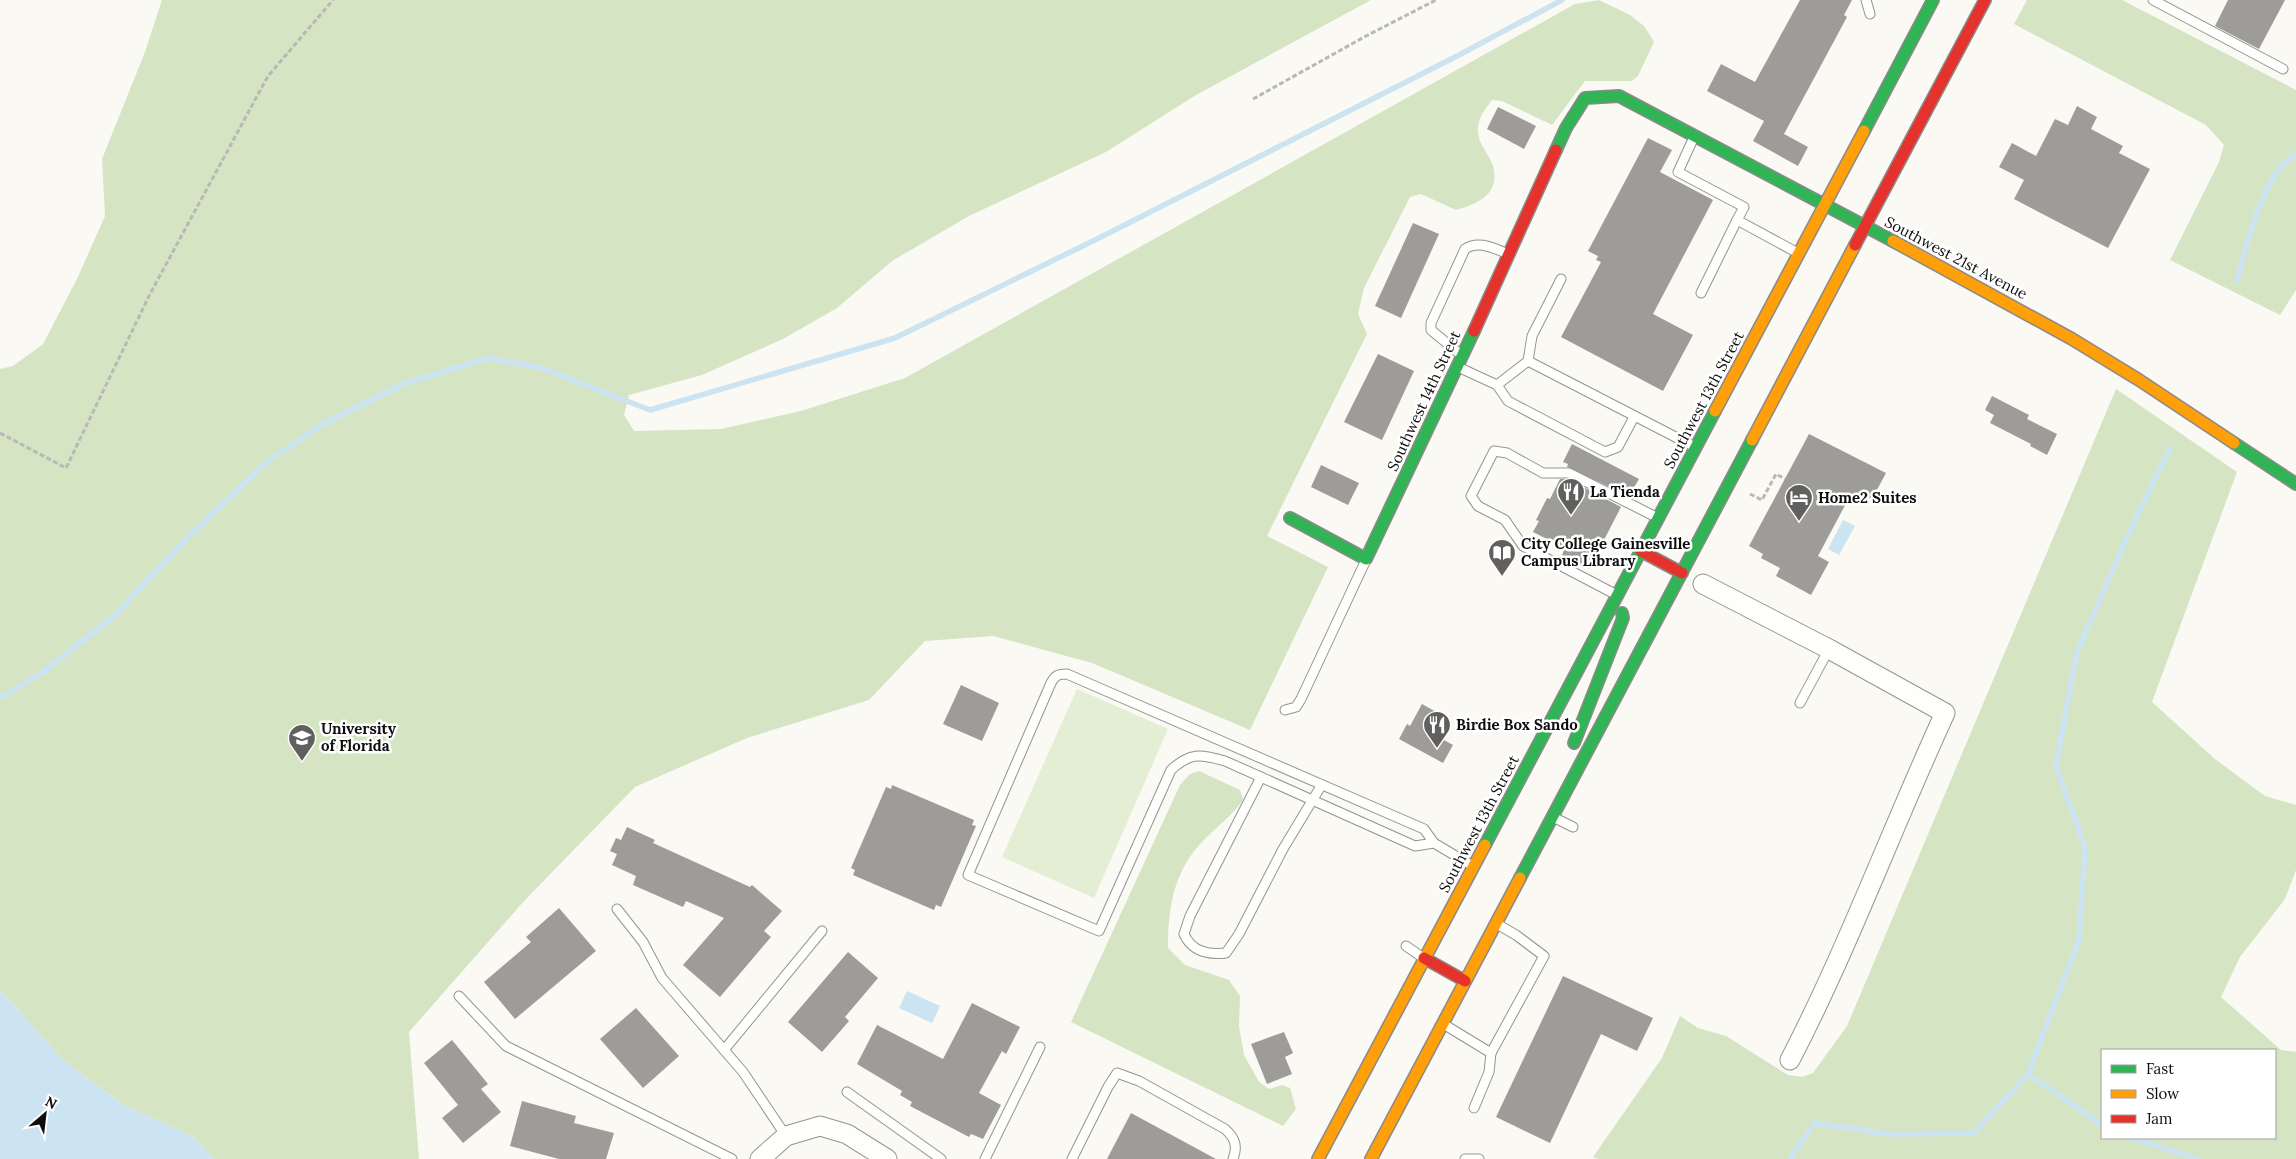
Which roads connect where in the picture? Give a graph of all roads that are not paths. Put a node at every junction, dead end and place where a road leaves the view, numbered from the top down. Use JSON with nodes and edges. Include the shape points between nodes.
{"nodes":[{"id":1,"x":1866,"y":0,"type":"edge"},
{"id":2,"x":1933,"y":0,"type":"edge"},
{"id":3,"x":1986,"y":0,"type":"edge"},
{"id":4,"x":2153,"y":0,"type":"edge"},
{"id":5,"x":1870,"y":14,"type":"dead end"},
{"id":6,"x":2283,"y":69,"type":"dead end"},
{"id":7,"x":1585,"y":98,"type":"joint"},
{"id":8,"x":1694,"y":137,"type":"junction"},
{"id":9,"x":1824,"y":206,"type":"junction"},
{"id":10,"x":1737,"y":220,"type":"junction"},
{"id":11,"x":1865,"y":226,"type":"junction"},
{"id":12,"x":1799,"y":253,"type":"junction"},
{"id":13,"x":1508,"y":254,"type":"junction"},
{"id":14,"x":1561,"y":279,"type":"dead end"},
{"id":15,"x":1700,"y":293,"type":"dead end"},
{"id":16,"x":1462,"y":356,"type":"junction"},
{"id":17,"x":1528,"y":361,"type":"junction"},
{"id":18,"x":1457,"y":367,"type":"junction"},
{"id":19,"x":1497,"y":384,"type":"junction"},
{"id":20,"x":1634,"y":417,"type":"junction"},
{"id":21,"x":1696,"y":447,"type":"junction"},
{"id":22,"x":2296,"y":484,"type":"edge"},
{"id":23,"x":1290,"y":518,"type":"dead end"},
{"id":24,"x":1658,"y":518,"type":"junction"},
{"id":25,"x":1641,"y":551,"type":"junction"},
{"id":26,"x":1366,"y":559,"type":"junction"},
{"id":27,"x":1692,"y":578,"type":"junction"},
{"id":28,"x":1617,"y":595,"type":"junction"},
{"id":29,"x":1829,"y":649,"type":"junction"},
{"id":30,"x":1800,"y":703,"type":"dead end"},
{"id":31,"x":1285,"y":710,"type":"dead end"},
{"id":32,"x":1575,"y":773,"type":"junction"},
{"id":33,"x":1261,"y":777,"type":"junction"},
{"id":34,"x":1321,"y":786,"type":"junction"},
{"id":35,"x":1313,"y":801,"type":"junction"},
{"id":36,"x":1553,"y":816,"type":"junction"},
{"id":37,"x":1573,"y":828,"type":"dead end"},
{"id":38,"x":1434,"y":844,"type":"junction"},
{"id":39,"x":1473,"y":866,"type":"junction"},
{"id":40,"x":617,"y":909,"type":"dead end"},
{"id":41,"x":1496,"y":924,"type":"junction"},
{"id":42,"x":822,"y":931,"type":"dead end"},
{"id":43,"x":1406,"y":946,"type":"dead end"},
{"id":44,"x":1424,"y":958,"type":"junction"},
{"id":45,"x":1465,"y":981,"type":"junction"},
{"id":46,"x":459,"y":996,"type":"dead end"},
{"id":47,"x":1443,"y":1024,"type":"junction"},
{"id":48,"x":1040,"y":1047,"type":"dead end"},
{"id":49,"x":724,"y":1050,"type":"junction"},
{"id":50,"x":1491,"y":1053,"type":"junction"},
{"id":51,"x":1790,"y":1060,"type":"dead end"},
{"id":52,"x":847,"y":1092,"type":"dead end"},
{"id":53,"x":1474,"y":1108,"type":"dead end"},
{"id":54,"x":782,"y":1139,"type":"junction"},
{"id":55,"x":732,"y":1159,"type":"edge"},
{"id":56,"x":760,"y":1159,"type":"edge"},
{"id":57,"x":887,"y":1159,"type":"edge"},
{"id":58,"x":941,"y":1159,"type":"edge"},
{"id":59,"x":985,"y":1159,"type":"edge"},
{"id":60,"x":1072,"y":1159,"type":"edge"},
{"id":61,"x":1233,"y":1159,"type":"edge"},
{"id":62,"x":1318,"y":1159,"type":"edge"},
{"id":63,"x":1371,"y":1159,"type":"edge"},
{"id":64,"x":1465,"y":1159,"type":"edge"},
{"id":65,"x":1479,"y":1159,"type":"edge"}],
"edges":[{"from":1,"to":5,"type":"lane"},
{"from":2,"to":9,"type":"main road","name":"Southwest 13th Street"},
{"from":3,"to":11,"type":"main road"},
{"from":4,"to":6,"type":"lane"},
{"from":7,"to":8,"type":"main road","name":"Southwest 21st Avenue","via":[[1619,96]]},
{"from":7,"to":13,"type":"main road","name":"Southwest 14th Street","via":[[1566,128]]},
{"from":8,"to":9,"type":"main road","name":"Southwest 21st Avenue"},
{"from":8,"to":10,"type":"lane","via":[[1678,172],[1744,207]]},
{"from":9,"to":11,"type":"main road","name":"Southwest 21st Avenue"},
{"from":9,"to":12,"type":"main road","name":"Southwest 13th Street"},
{"from":10,"to":12,"type":"lane"},
{"from":10,"to":15,"type":"lane"},
{"from":11,"to":22,"type":"main road","name":"Southwest 21st Avenue","via":[[2072,339]]},
{"from":11,"to":27,"type":"main road"},
{"from":12,"to":21,"type":"main road","name":"Southwest 13th Street"},
{"from":13,"to":16,"type":"main road","name":"Southwest 14th Street"},
{"from":13,"to":16,"type":"lane","via":[[1487,245],[1469,247],[1448,286],[1431,330]]},
{"from":14,"to":17,"type":"lane","via":[[1532,336]]},
{"from":16,"to":18,"type":"main road","name":"Southwest 14th Street"},
{"from":17,"to":19,"type":"lane"},
{"from":17,"to":20,"type":"lane"},
{"from":18,"to":19,"type":"lane"},
{"from":18,"to":26,"type":"main road","name":"Southwest 14th Street"},
{"from":19,"to":20,"type":"lane","via":[[1508,401],[1604,452],[1618,447]]},
{"from":20,"to":21,"type":"lane"},
{"from":21,"to":24,"type":"main road","name":"Southwest 13th Street"},
{"from":23,"to":26,"type":"main road"},
{"from":24,"to":25,"type":"main road","name":"Southwest 13th Street"},
{"from":24,"to":28,"type":"lane","via":[[1569,473],[1543,473],[1507,453],[1494,451],[1471,496],[1478,506],[1505,520],[1523,546]]},
{"from":25,"to":27,"type":"main road"},
{"from":25,"to":28,"type":"main road","name":"Southwest 13th Street"},
{"from":26,"to":31,"type":"lane","name":"Southwest 14th Street","via":[[1301,700],[1296,707]]},
{"from":27,"to":29,"type":"street"},
{"from":27,"to":32,"type":"main road"},
{"from":28,"to":32,"type":"main road","via":[[1623,618],[1569,755]]},
{"from":28,"to":39,"type":"main road","name":"Southwest 13th Street"},
{"from":29,"to":30,"type":"lane"},
{"from":29,"to":51,"type":"street","via":[[1945,713],[1820,1002]]},
{"from":32,"to":36,"type":"main road"},
{"from":33,"to":34,"type":"lane","via":[[1207,756],[1191,756],[1180,761],[1171,770],[1099,931],[968,874],[1051,683],[1061,674]]},
{"from":33,"to":35,"type":"lane"},
{"from":33,"to":35,"type":"lane","via":[[1190,916],[1184,934],[1188,944],[1199,951],[1213,955],[1226,953]]},
{"from":34,"to":35,"type":"lane"},
{"from":34,"to":38,"type":"lane","via":[[1424,829]]},
{"from":35,"to":38,"type":"lane","via":[[1415,846]]},
{"from":36,"to":37,"type":"lane"},
{"from":36,"to":41,"type":"main road"},
{"from":38,"to":39,"type":"lane"},
{"from":39,"to":44,"type":"main road","name":"Southwest 13th Street"},
{"from":40,"to":49,"type":"lane","via":[[643,942],[662,978]]},
{"from":41,"to":45,"type":"main road"},
{"from":41,"to":50,"type":"lane","via":[[1544,956]]},
{"from":42,"to":49,"type":"lane"},
{"from":43,"to":44,"type":"lane"},
{"from":44,"to":45,"type":"main road"},
{"from":44,"to":62,"type":"main road","name":"Southwest 13th Street"},
{"from":45,"to":47,"type":"main road"},
{"from":46,"to":55,"type":"lane","via":[[506,1046]]},
{"from":47,"to":50,"type":"lane"},
{"from":47,"to":63,"type":"main road"},
{"from":48,"to":59,"type":"lane"},
{"from":49,"to":54,"type":"lane","via":[[743,1072]]},
{"from":50,"to":53,"type":"lane","via":[[1489,1072]]},
{"from":52,"to":58,"type":"lane"},
{"from":54,"to":56,"type":"street"},
{"from":54,"to":57,"type":"street","via":[[820,1126],[847,1134]]},
{"from":60,"to":61,"type":"lane","via":[[1117,1073],[1139,1081],[1225,1129],[1234,1136]]},
{"from":64,"to":65,"type":"lane"}]}
